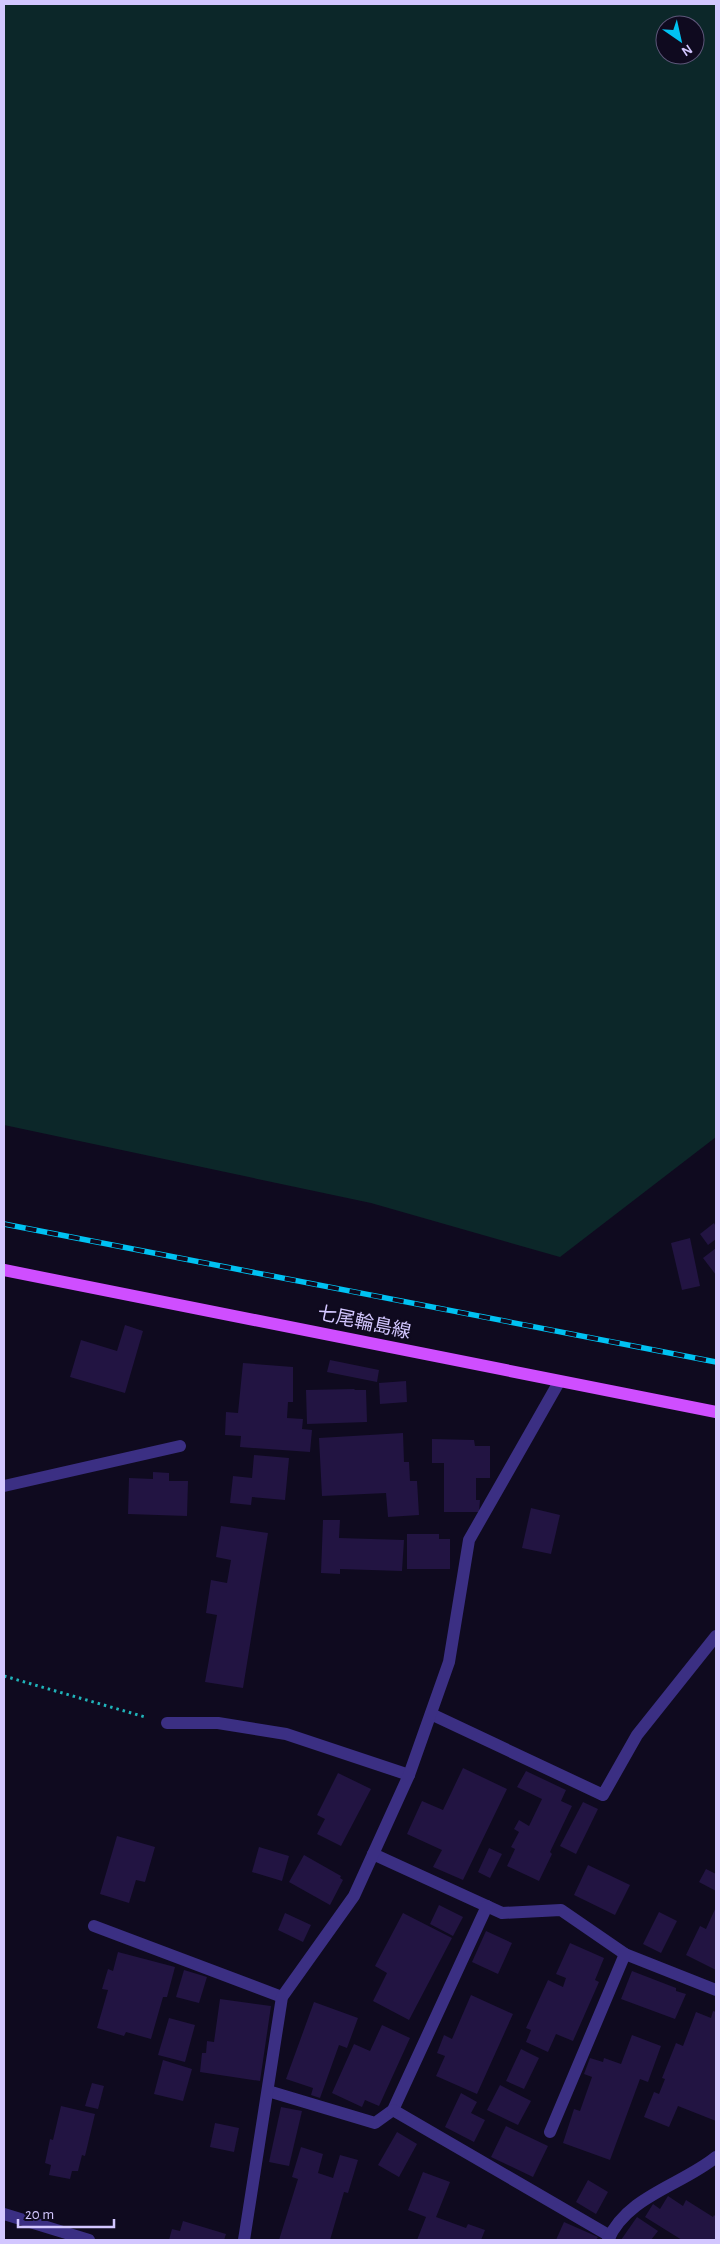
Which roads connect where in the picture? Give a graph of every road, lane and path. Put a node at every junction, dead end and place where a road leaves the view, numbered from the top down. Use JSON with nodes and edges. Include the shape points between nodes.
{"nodes":[{"id":1,"x":4,"y":1270,"type":"edge"},
{"id":2,"x":559,"y":1382,"type":"junction"},
{"id":3,"x":716,"y":1412,"type":"edge"},
{"id":4,"x":180,"y":1446,"type":"dead end"},
{"id":5,"x":4,"y":1486,"type":"edge"},
{"id":6,"x":716,"y":1636,"type":"edge"},
{"id":7,"x":4,"y":1676,"type":"edge"},
{"id":8,"x":431,"y":1714,"type":"junction"},
{"id":9,"x":167,"y":1723,"type":"joint"},
{"id":10,"x":409,"y":1774,"type":"junction"},
{"id":11,"x":373,"y":1854,"type":"junction"},
{"id":12,"x":487,"y":1906,"type":"junction"},
{"id":13,"x":94,"y":1926,"type":"dead end"},
{"id":14,"x":625,"y":1954,"type":"junction"},
{"id":15,"x":716,"y":1990,"type":"edge"},
{"id":16,"x":282,"y":1996,"type":"junction"},
{"id":17,"x":268,"y":2091,"type":"junction"},
{"id":18,"x":393,"y":2110,"type":"junction"},
{"id":19,"x":550,"y":2132,"type":"dead end"},
{"id":20,"x":716,"y":2157,"type":"edge"},
{"id":21,"x":4,"y":2214,"type":"edge"},
{"id":22,"x":609,"y":2238,"type":"edge"},
{"id":23,"x":89,"y":2240,"type":"edge"},
{"id":24,"x":244,"y":2240,"type":"edge"}],
"edges":[{"from":1,"to":2,"type":"main road","name":"七尾輪島線"},
{"from":2,"to":3,"type":"main road","name":"七尾輪島線"},
{"from":2,"to":8,"type":"street","via":[[469,1540],[449,1662]]},
{"from":4,"to":5,"type":"street"},
{"from":6,"to":8,"type":"street","via":[[637,1735],[603,1795]]},
{"from":7,"to":9,"type":"path"},
{"from":8,"to":10,"type":"street"},
{"from":9,"to":10,"type":"street","via":[[218,1723],[286,1734]]},
{"from":10,"to":11,"type":"street"},
{"from":11,"to":12,"type":"street"},
{"from":11,"to":16,"type":"street","via":[[354,1896]]},
{"from":12,"to":14,"type":"street","via":[[502,1913],[561,1910]]},
{"from":12,"to":18,"type":"street"},
{"from":13,"to":16,"type":"street"},
{"from":14,"to":15,"type":"street"},
{"from":14,"to":19,"type":"street"},
{"from":16,"to":17,"type":"street"},
{"from":17,"to":18,"type":"street","via":[[374,2123]]},
{"from":17,"to":24,"type":"street"},
{"from":18,"to":22,"type":"street"},
{"from":20,"to":22,"type":"street","via":[[662,2188],[625,2215]]},
{"from":21,"to":23,"type":"street"}]}
